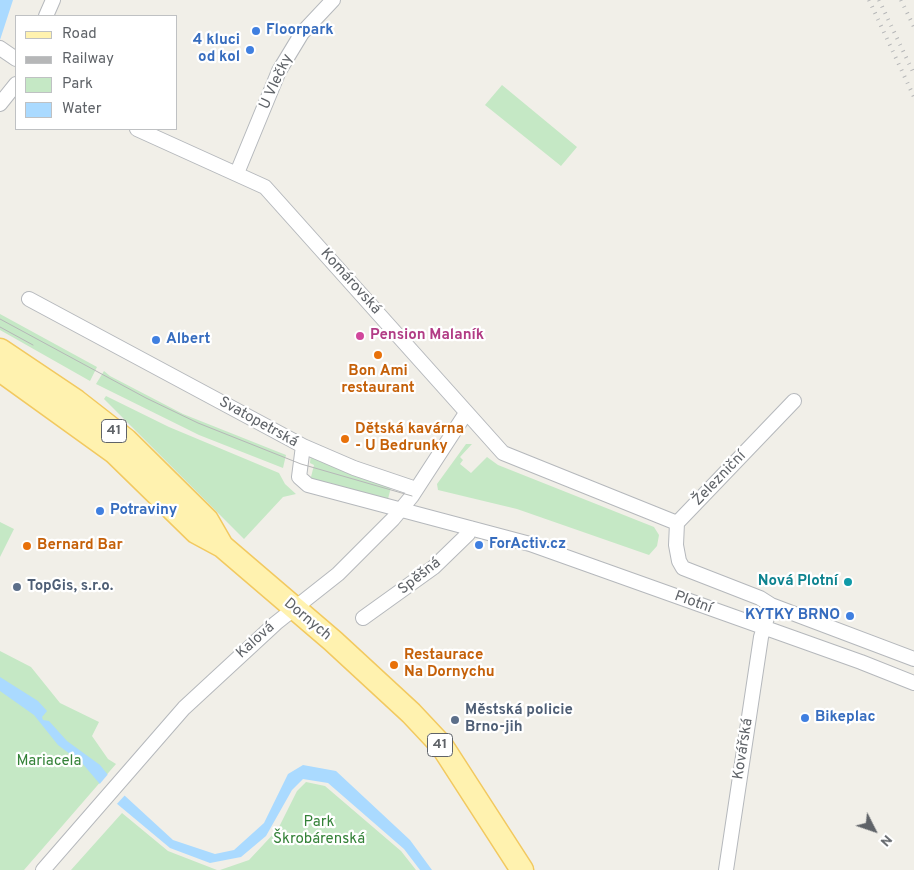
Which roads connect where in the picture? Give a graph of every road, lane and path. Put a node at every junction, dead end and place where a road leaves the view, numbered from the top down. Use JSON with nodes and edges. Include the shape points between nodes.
{"nodes":[{"id":1,"x":53,"y":0,"type":"edge"},
{"id":2,"x":333,"y":0,"type":"edge"},
{"id":3,"x":46,"y":15,"type":"edge"},
{"id":4,"x":1,"y":49,"type":"edge"},
{"id":5,"x":15,"y":58,"type":"edge"},
{"id":6,"x":15,"y":85,"type":"edge"},
{"id":7,"x":0,"y":104,"type":"edge"},
{"id":8,"x":139,"y":130,"type":"edge"},
{"id":9,"x":237,"y":173,"type":"junction"},
{"id":10,"x":29,"y":299,"type":"dead end"},
{"id":11,"x":0,"y":350,"type":"edge"},
{"id":12,"x":0,"y":370,"type":"edge"},
{"id":13,"x":794,"y":401,"type":"dead end"},
{"id":14,"x":466,"y":413,"type":"junction"},
{"id":15,"x":303,"y":446,"type":"junction"},
{"id":16,"x":416,"y":489,"type":"junction"},
{"id":17,"x":402,"y":509,"type":"junction"},
{"id":18,"x":677,"y":523,"type":"junction"},
{"id":19,"x":470,"y":528,"type":"junction"},
{"id":20,"x":222,"y":546,"type":"junction"},
{"id":21,"x":771,"y":605,"type":"junction"},
{"id":22,"x":294,"y":609,"type":"junction"},
{"id":23,"x":363,"y":618,"type":"dead end"},
{"id":24,"x":763,"y":628,"type":"junction"},
{"id":25,"x":914,"y":659,"type":"edge"},
{"id":26,"x":914,"y":684,"type":"edge"},
{"id":27,"x":43,"y":870,"type":"edge"},
{"id":28,"x":522,"y":870,"type":"edge"},
{"id":29,"x":726,"y":870,"type":"edge"}],
"edges":[{"from":1,"to":3,"type":"street"},
{"from":2,"to":9,"type":"street","name":"U Vlečky","via":[[302,34],[279,71]]},
{"from":4,"to":5,"type":"street"},
{"from":6,"to":7,"type":"street"},
{"from":8,"to":9,"type":"street","name":"Komárovská"},
{"from":9,"to":14,"type":"street","name":"Komárovská","via":[[265,187]]},
{"from":10,"to":15,"type":"street","name":"Svatopetrská"},
{"from":11,"to":20,"type":"main road","number":"41","via":[[76,401],[126,440],[207,520]]},
{"from":12,"to":20,"type":"main road","name":"Dornych","number":"41","via":[[114,452],[196,532]]},
{"from":13,"to":18,"type":"street","name":"Železniční"},
{"from":14,"to":16,"type":"street","name":"Kalová"},
{"from":14,"to":18,"type":"street","name":"Komárovská","via":[[509,457]]},
{"from":15,"to":16,"type":"street"},
{"from":15,"to":17,"type":"street","name":"Svatopetrská","via":[[298,474],[303,482]]},
{"from":16,"to":17,"type":"street","name":"Kalová"},
{"from":17,"to":19,"type":"street","name":"Svatopetrská"},
{"from":17,"to":22,"type":"street","name":"Kalová","via":[[338,574]]},
{"from":18,"to":21,"type":"street","name":"Plotní","via":[[676,545],[683,568]]},
{"from":19,"to":23,"type":"street","name":"Spěšná","via":[[451,552],[426,574]]},
{"from":19,"to":24,"type":"street","name":"Plotní","via":[[552,552]]},
{"from":20,"to":22,"type":"main road","name":"Dornych","number":"41"},
{"from":21,"to":24,"type":"street","name":"Kovářská"},
{"from":21,"to":25,"type":"street","name":"Plotní"},
{"from":22,"to":27,"type":"street","name":"Kalová","via":[[196,696]]},
{"from":22,"to":28,"type":"main road","name":"Dornych","number":"41","via":[[425,726],[442,746]]},
{"from":24,"to":26,"type":"street","name":"Plotní"},
{"from":24,"to":29,"type":"street","name":"Kovářská"}]}
